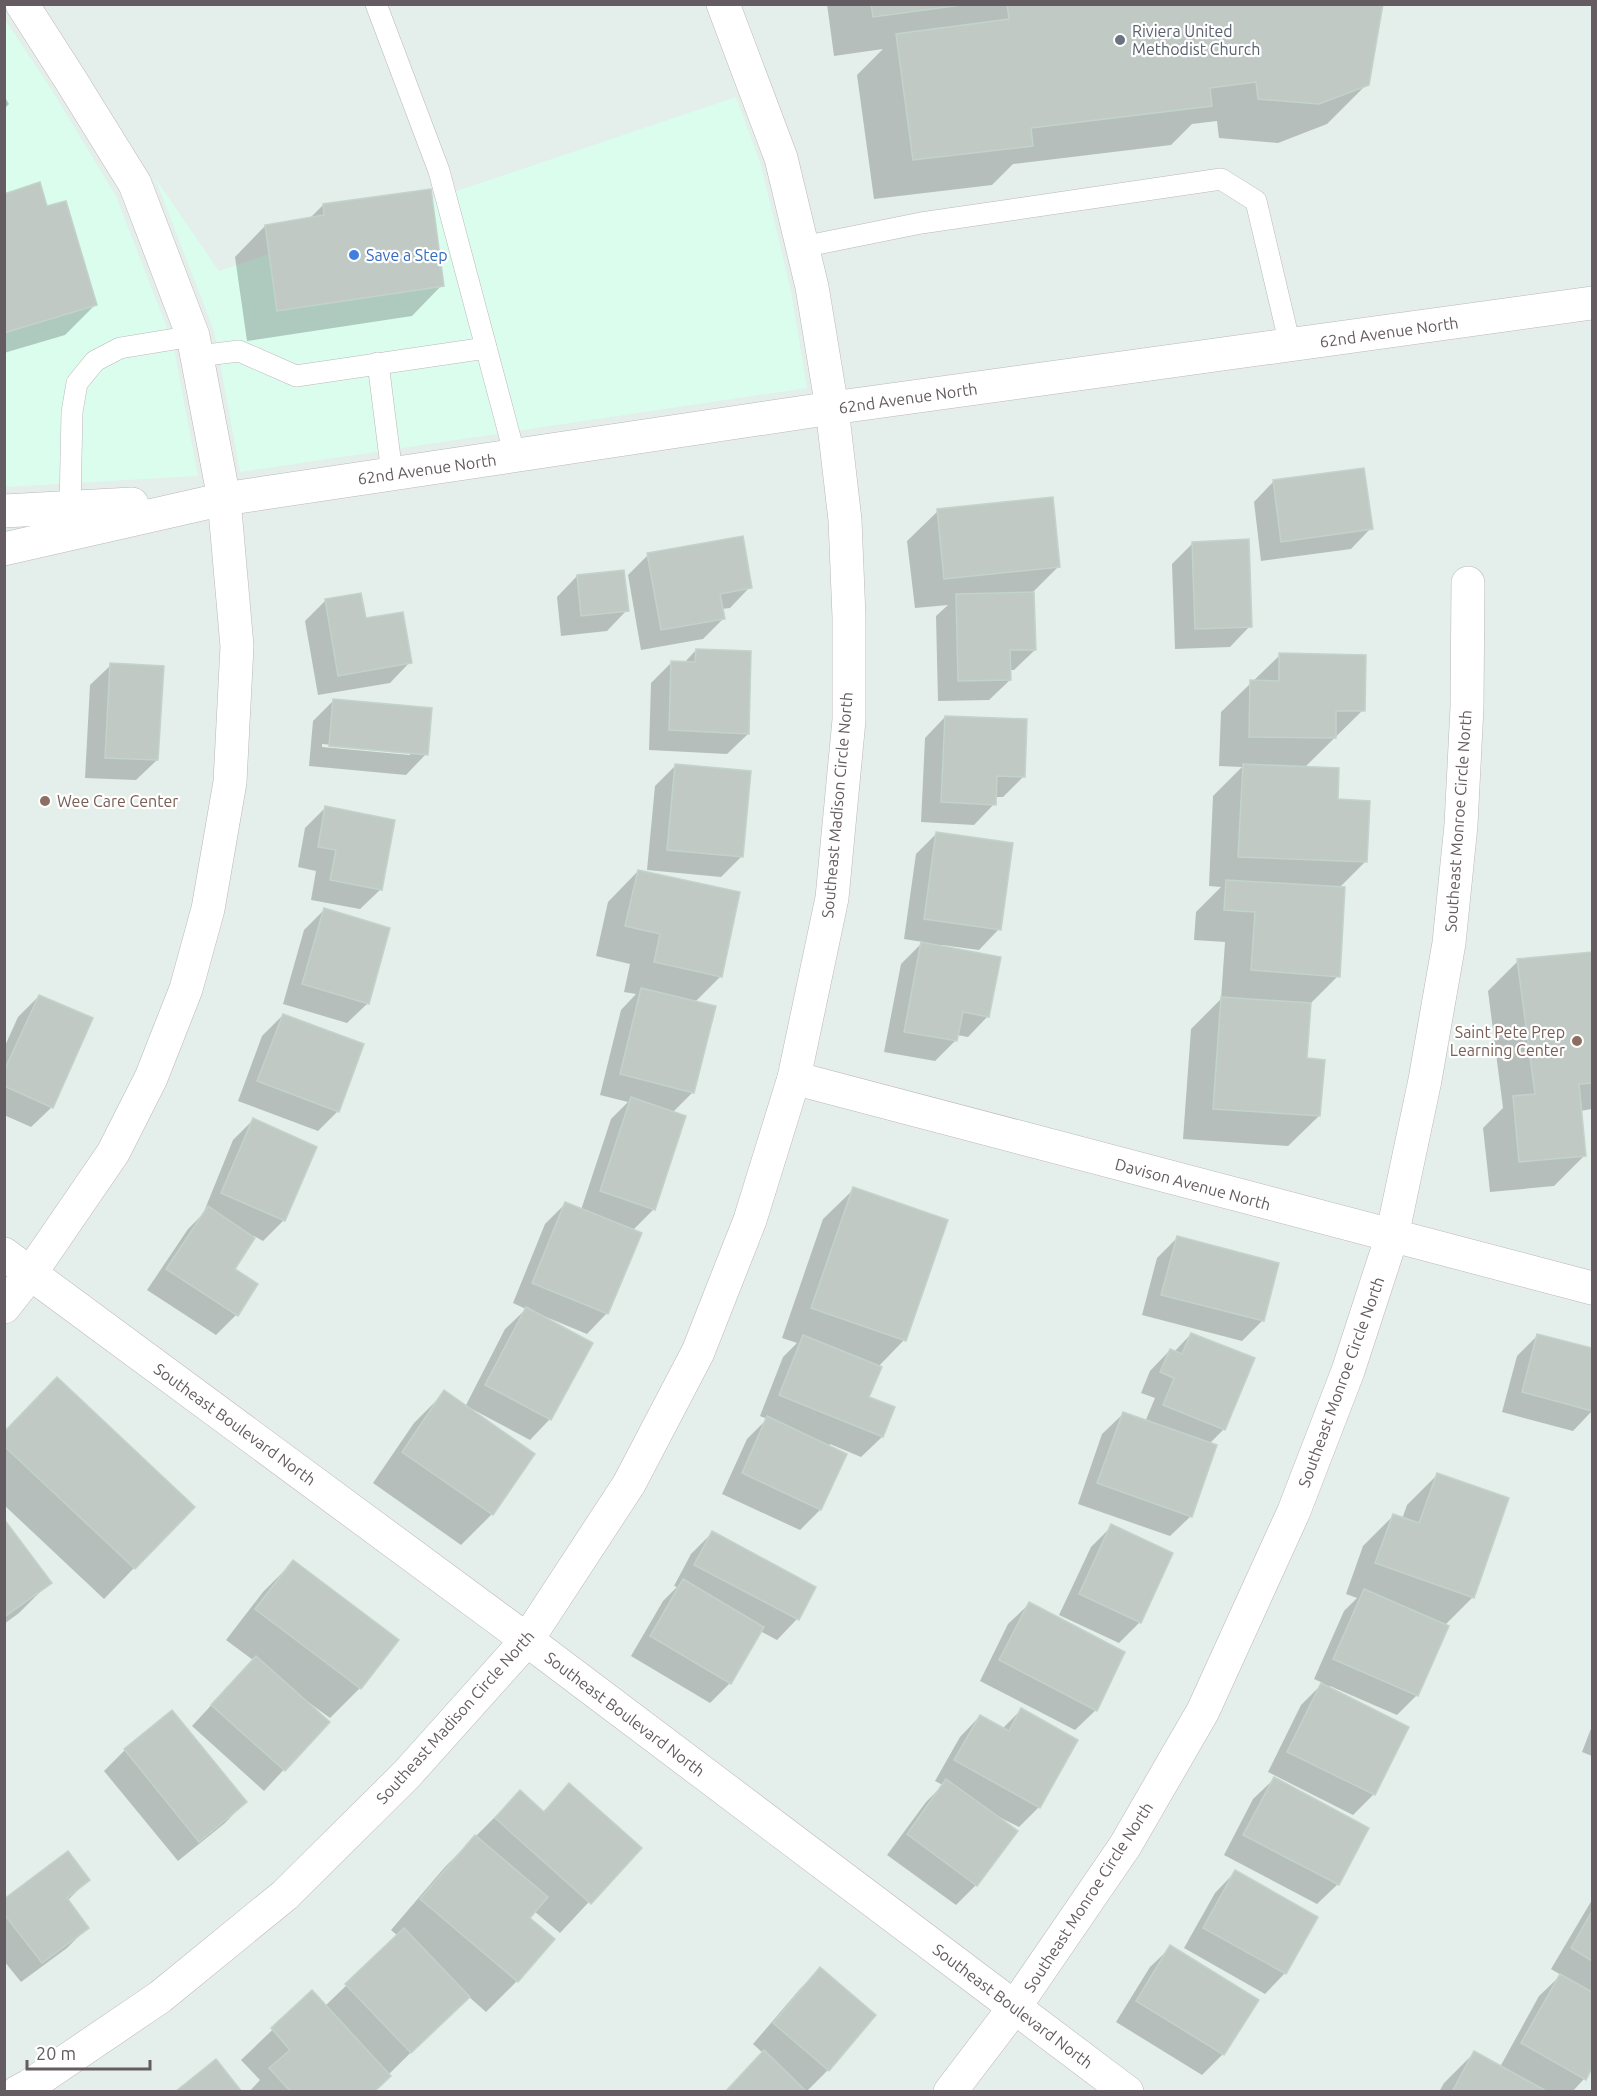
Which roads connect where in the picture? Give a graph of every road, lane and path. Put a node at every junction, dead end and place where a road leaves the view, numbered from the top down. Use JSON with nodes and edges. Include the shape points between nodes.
{"nodes":[{"id":1,"x":22,"y":4,"type":"edge"},
{"id":2,"x":376,"y":4,"type":"edge"},
{"id":3,"x":723,"y":4,"type":"edge"},
{"id":4,"x":802,"y":247,"type":"junction"},
{"id":5,"x":1593,"y":303,"type":"edge"},
{"id":6,"x":1290,"y":345,"type":"junction"},
{"id":7,"x":196,"y":346,"type":"junction"},
{"id":8,"x":486,"y":348,"type":"junction"},
{"id":9,"x":378,"y":363,"type":"junction"},
{"id":10,"x":832,"y":408,"type":"junction"},
{"id":11,"x":515,"y":456,"type":"junction"},
{"id":12,"x":392,"y":474,"type":"junction"},
{"id":13,"x":224,"y":499,"type":"junction"},
{"id":14,"x":70,"y":507,"type":"junction"},
{"id":15,"x":4,"y":511,"type":"edge"},
{"id":16,"x":4,"y":549,"type":"edge"},
{"id":17,"x":1468,"y":583,"type":"dead end"},
{"id":18,"x":794,"y":1078,"type":"junction"},
{"id":19,"x":1392,"y":1236,"type":"junction"},
{"id":20,"x":4,"y":1254,"type":"edge"},
{"id":21,"x":30,"y":1274,"type":"junction"},
{"id":22,"x":1593,"y":1288,"type":"edge"},
{"id":23,"x":4,"y":1307,"type":"edge"},
{"id":24,"x":527,"y":1640,"type":"junction"},
{"id":25,"x":1014,"y":2008,"type":"junction"},
{"id":26,"x":18,"y":2091,"type":"edge"},
{"id":27,"x":950,"y":2091,"type":"edge"},
{"id":28,"x":1127,"y":2091,"type":"edge"}],
"edges":[{"from":1,"to":7,"type":"street","via":[[135,184]]},
{"from":2,"to":8,"type":"lane","via":[[439,171]]},
{"from":3,"to":4,"type":"street","name":"Southeast Madison Circle North","via":[[781,158]]},
{"from":4,"to":6,"type":"lane","via":[[921,223],[1221,179],[1256,201]]},
{"from":4,"to":10,"type":"street","name":"Southeast Madison Circle North"},
{"from":5,"to":6,"type":"street","name":"62nd Avenue North"},
{"from":6,"to":10,"type":"street","name":"62nd Avenue North"},
{"from":7,"to":9,"type":"lane","via":[[239,351],[296,376]]},
{"from":7,"to":13,"type":"street"},
{"from":7,"to":14,"type":"lane","via":[[120,348],[95,361],[77,383],[72,412]]},
{"from":8,"to":9,"type":"lane"},
{"from":8,"to":11,"type":"lane"},
{"from":9,"to":12,"type":"lane"},
{"from":10,"to":11,"type":"street","name":"62nd Avenue North"},
{"from":10,"to":18,"type":"street","name":"Southeast Madison Circle North","via":[[845,520],[849,720],[832,898]]},
{"from":11,"to":12,"type":"street","name":"62nd Avenue North"},
{"from":12,"to":13,"type":"street","name":"62nd Avenue North"},
{"from":13,"to":14,"type":"street","name":"62nd Avenue North"},
{"from":13,"to":16,"type":"street","name":"62nd Avenue North"},
{"from":13,"to":21,"type":"street","via":[[237,646],[230,782],[208,909],[186,989],[151,1078],[113,1153]]},
{"from":14,"to":15,"type":"street","name":"62nd Avenue North"},
{"from":17,"to":19,"type":"street","name":"Southeast Monroe Circle North","via":[[1461,825],[1449,943]]},
{"from":18,"to":19,"type":"street","name":"Davison Avenue North"},
{"from":18,"to":24,"type":"street","name":"Southeast Madison Circle North","via":[[750,1220],[698,1352],[628,1484]]},
{"from":19,"to":22,"type":"street","name":"Davison Avenue North"},
{"from":19,"to":25,"type":"street","name":"Southeast Monroe Circle North","via":[[1348,1371],[1294,1511],[1203,1711],[1125,1846]]},
{"from":20,"to":21,"type":"street","name":"Southeast Boulevard North"},
{"from":21,"to":23,"type":"street"},
{"from":21,"to":24,"type":"street","name":"Southeast Boulevard North"},
{"from":24,"to":25,"type":"street","name":"Southeast Boulevard North"},
{"from":24,"to":26,"type":"street","name":"Southeast Madison Circle North","via":[[407,1774],[285,1895],[160,1997]]},
{"from":25,"to":27,"type":"street","name":"Southeast Monroe Circle North"},
{"from":25,"to":28,"type":"street","name":"Southeast Boulevard North"}]}
